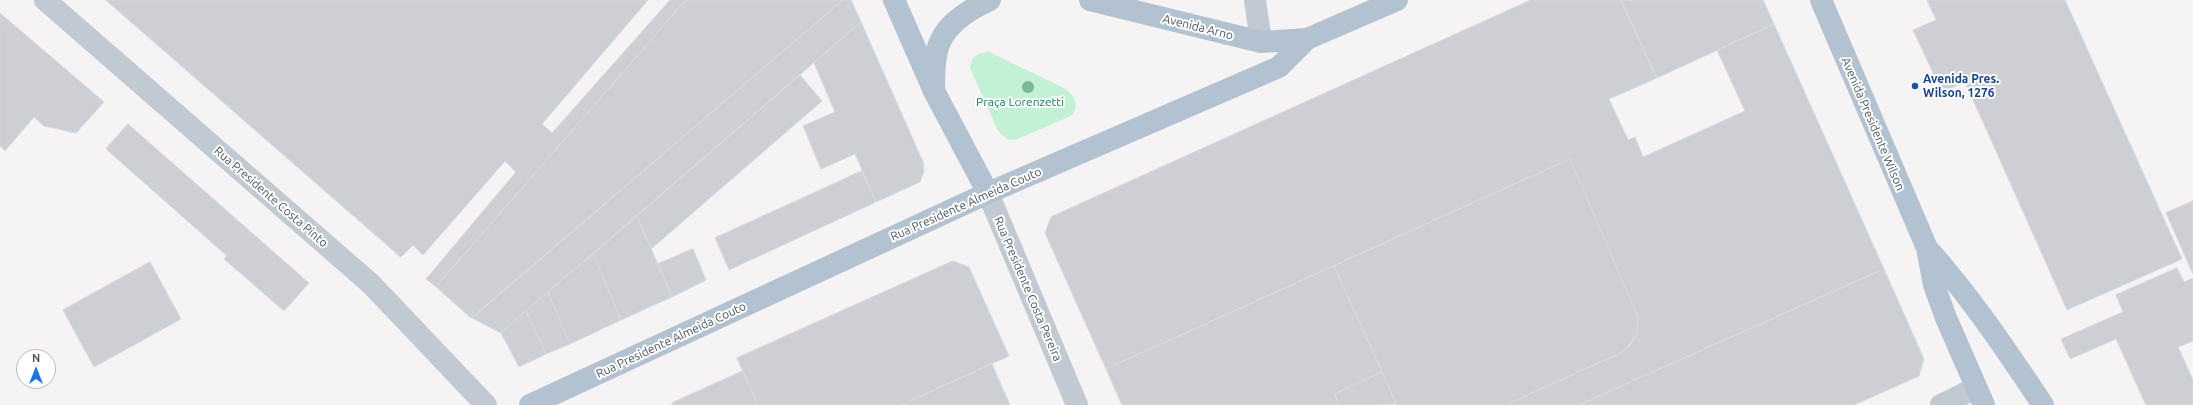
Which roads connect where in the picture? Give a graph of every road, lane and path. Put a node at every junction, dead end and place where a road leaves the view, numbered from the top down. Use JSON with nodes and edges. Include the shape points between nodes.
{"nodes":[{"id":1,"x":45,"y":0,"type":"edge"},
{"id":2,"x":894,"y":0,"type":"edge"},
{"id":3,"x":990,"y":0,"type":"edge"},
{"id":4,"x":1090,"y":0,"type":"edge"},
{"id":5,"x":1255,"y":0,"type":"edge"},
{"id":6,"x":1397,"y":0,"type":"edge"},
{"id":7,"x":1821,"y":0,"type":"edge"},
{"id":8,"x":1306,"y":39,"type":"junction"},
{"id":9,"x":1261,"y":42,"type":"junction"},
{"id":10,"x":934,"y":91,"type":"junction"},
{"id":11,"x":988,"y":193,"type":"junction"},
{"id":12,"x":1927,"y":248,"type":"junction"},
{"id":13,"x":1980,"y":396,"type":"edge"},
{"id":14,"x":486,"y":405,"type":"edge"},
{"id":15,"x":530,"y":405,"type":"edge"},
{"id":16,"x":1077,"y":405,"type":"edge"},
{"id":17,"x":1941,"y":405,"type":"edge"},
{"id":18,"x":2043,"y":405,"type":"edge"}],
"edges":[{"from":1,"to":14,"type":"street","name":"Rua Presidente Costa Pinto","via":[[371,284]]},
{"from":2,"to":10,"type":"main road","name":"Rua Presidente Costa Pereira"},
{"from":3,"to":10,"type":"main road","via":[[956,20],[944,35],[936,55]]},
{"from":4,"to":9,"type":"main road","name":"Avenida Arno"},
{"from":5,"to":9,"type":"street"},
{"from":6,"to":8,"type":"main road","name":"Rua Presidente Almeida Couto"},
{"from":7,"to":12,"type":"main road","name":"Avenida Presidente Wilson"},
{"from":8,"to":9,"type":"main road","name":"Avenida Arno"},
{"from":8,"to":11,"type":"main road","name":"Rua Presidente Almeida Couto","via":[[1279,67]]},
{"from":10,"to":11,"type":"main road","name":"Rua Presidente Costa Pereira"},
{"from":11,"to":15,"type":"main road","name":"Rua Presidente Almeida Couto"},
{"from":11,"to":16,"type":"street","name":"Rua Presidente Costa Pereira"},
{"from":12,"to":13,"type":"main road","name":"Avenida Presidente Wilson","via":[[1934,286]]},
{"from":12,"to":18,"type":"main road","name":"Avenida Presidente Wilson","via":[[1960,284],[1984,316]]},
{"from":13,"to":17,"type":"street"}]}
